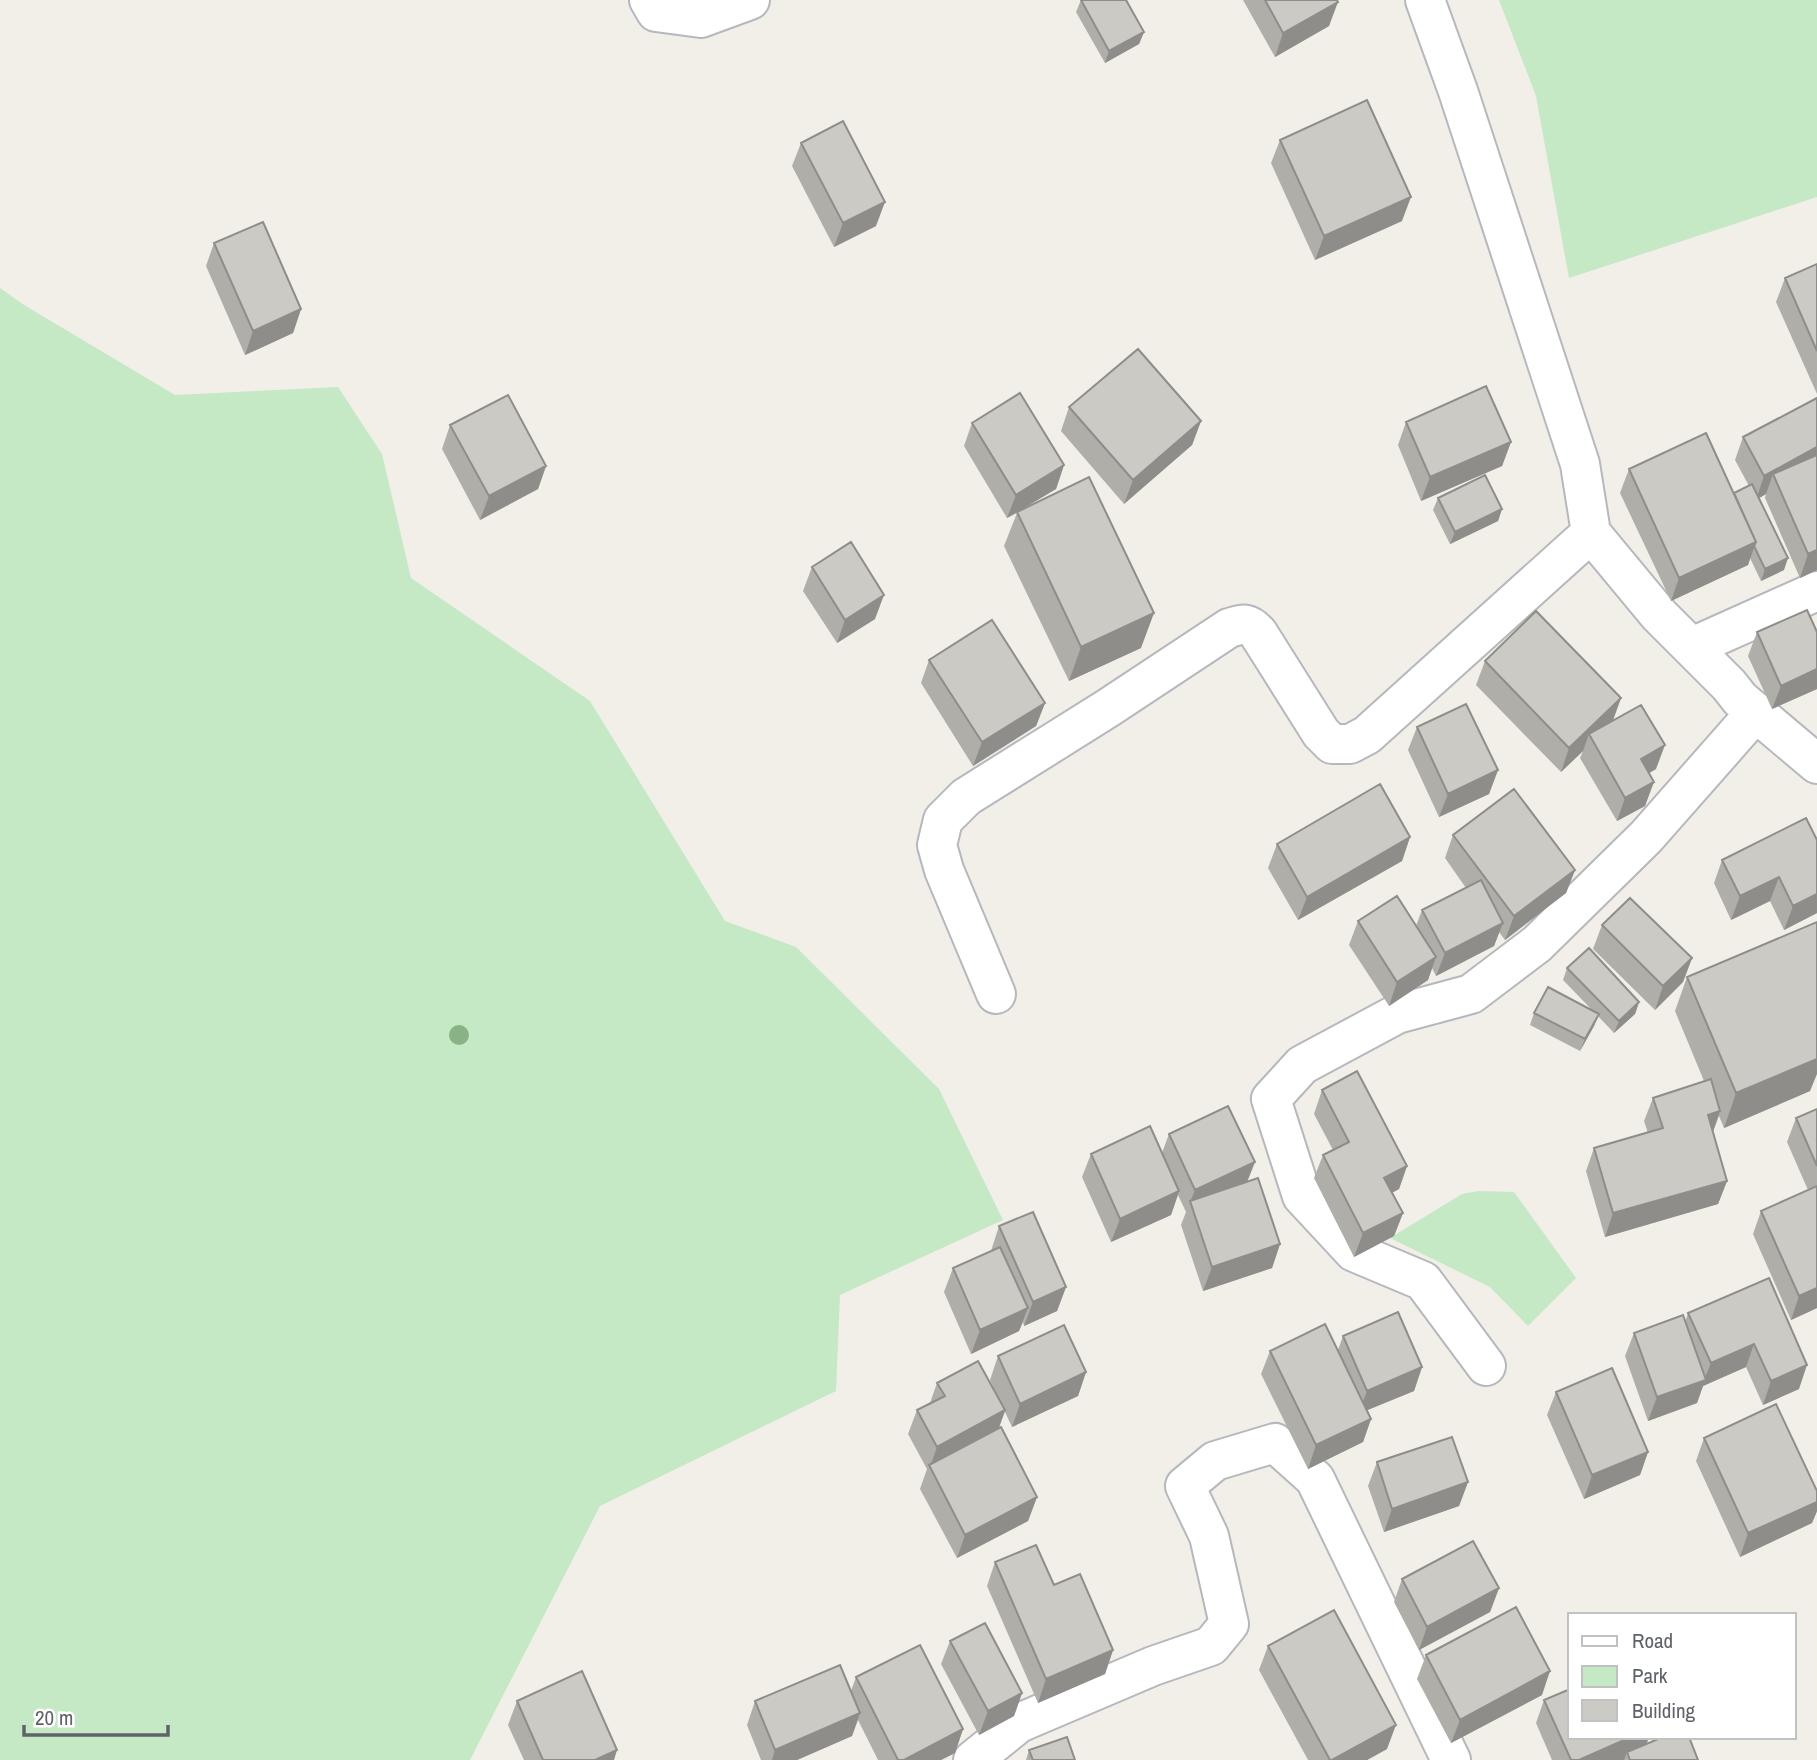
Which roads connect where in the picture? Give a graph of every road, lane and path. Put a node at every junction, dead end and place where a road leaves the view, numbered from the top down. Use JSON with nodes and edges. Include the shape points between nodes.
{"nodes":[{"id":1,"x":649,"y":0,"type":"edge"},
{"id":2,"x":750,"y":0,"type":"edge"},
{"id":3,"x":1425,"y":0,"type":"edge"},
{"id":4,"x":1591,"y":533,"type":"junction"},
{"id":5,"x":1817,"y":591,"type":"edge"},
{"id":6,"x":1692,"y":647,"type":"junction"},
{"id":7,"x":1756,"y":712,"type":"junction"},
{"id":8,"x":1817,"y":764,"type":"edge"},
{"id":9,"x":996,"y":994,"type":"dead end"},
{"id":10,"x":1486,"y":1366,"type":"dead end"},
{"id":11,"x":974,"y":1760,"type":"edge"},
{"id":12,"x":1451,"y":1760,"type":"edge"}],
"edges":[{"from":1,"to":2,"type":"street","via":[[656,12],[701,19]]},
{"from":3,"to":4,"type":"street","via":[[1580,464]]},
{"from":4,"to":6,"type":"street"},
{"from":4,"to":9,"type":"street","via":[[1367,735],[1350,744],[1332,744],[1321,733],[1258,633],[1243,624],[1229,628],[966,797],[943,820],[937,845]]},
{"from":5,"to":6,"type":"street"},
{"from":6,"to":7,"type":"street"},
{"from":7,"to":8,"type":"street"},
{"from":7,"to":10,"type":"street","via":[[1646,837],[1537,944],[1471,994],[1397,1014],[1302,1065],[1271,1099],[1302,1196],[1354,1252],[1423,1280]]},
{"from":11,"to":12,"type":"street","via":[[1019,1723],[1211,1646],[1229,1623],[1209,1536],[1185,1486],[1215,1461],[1275,1443],[1315,1479]]}]}
